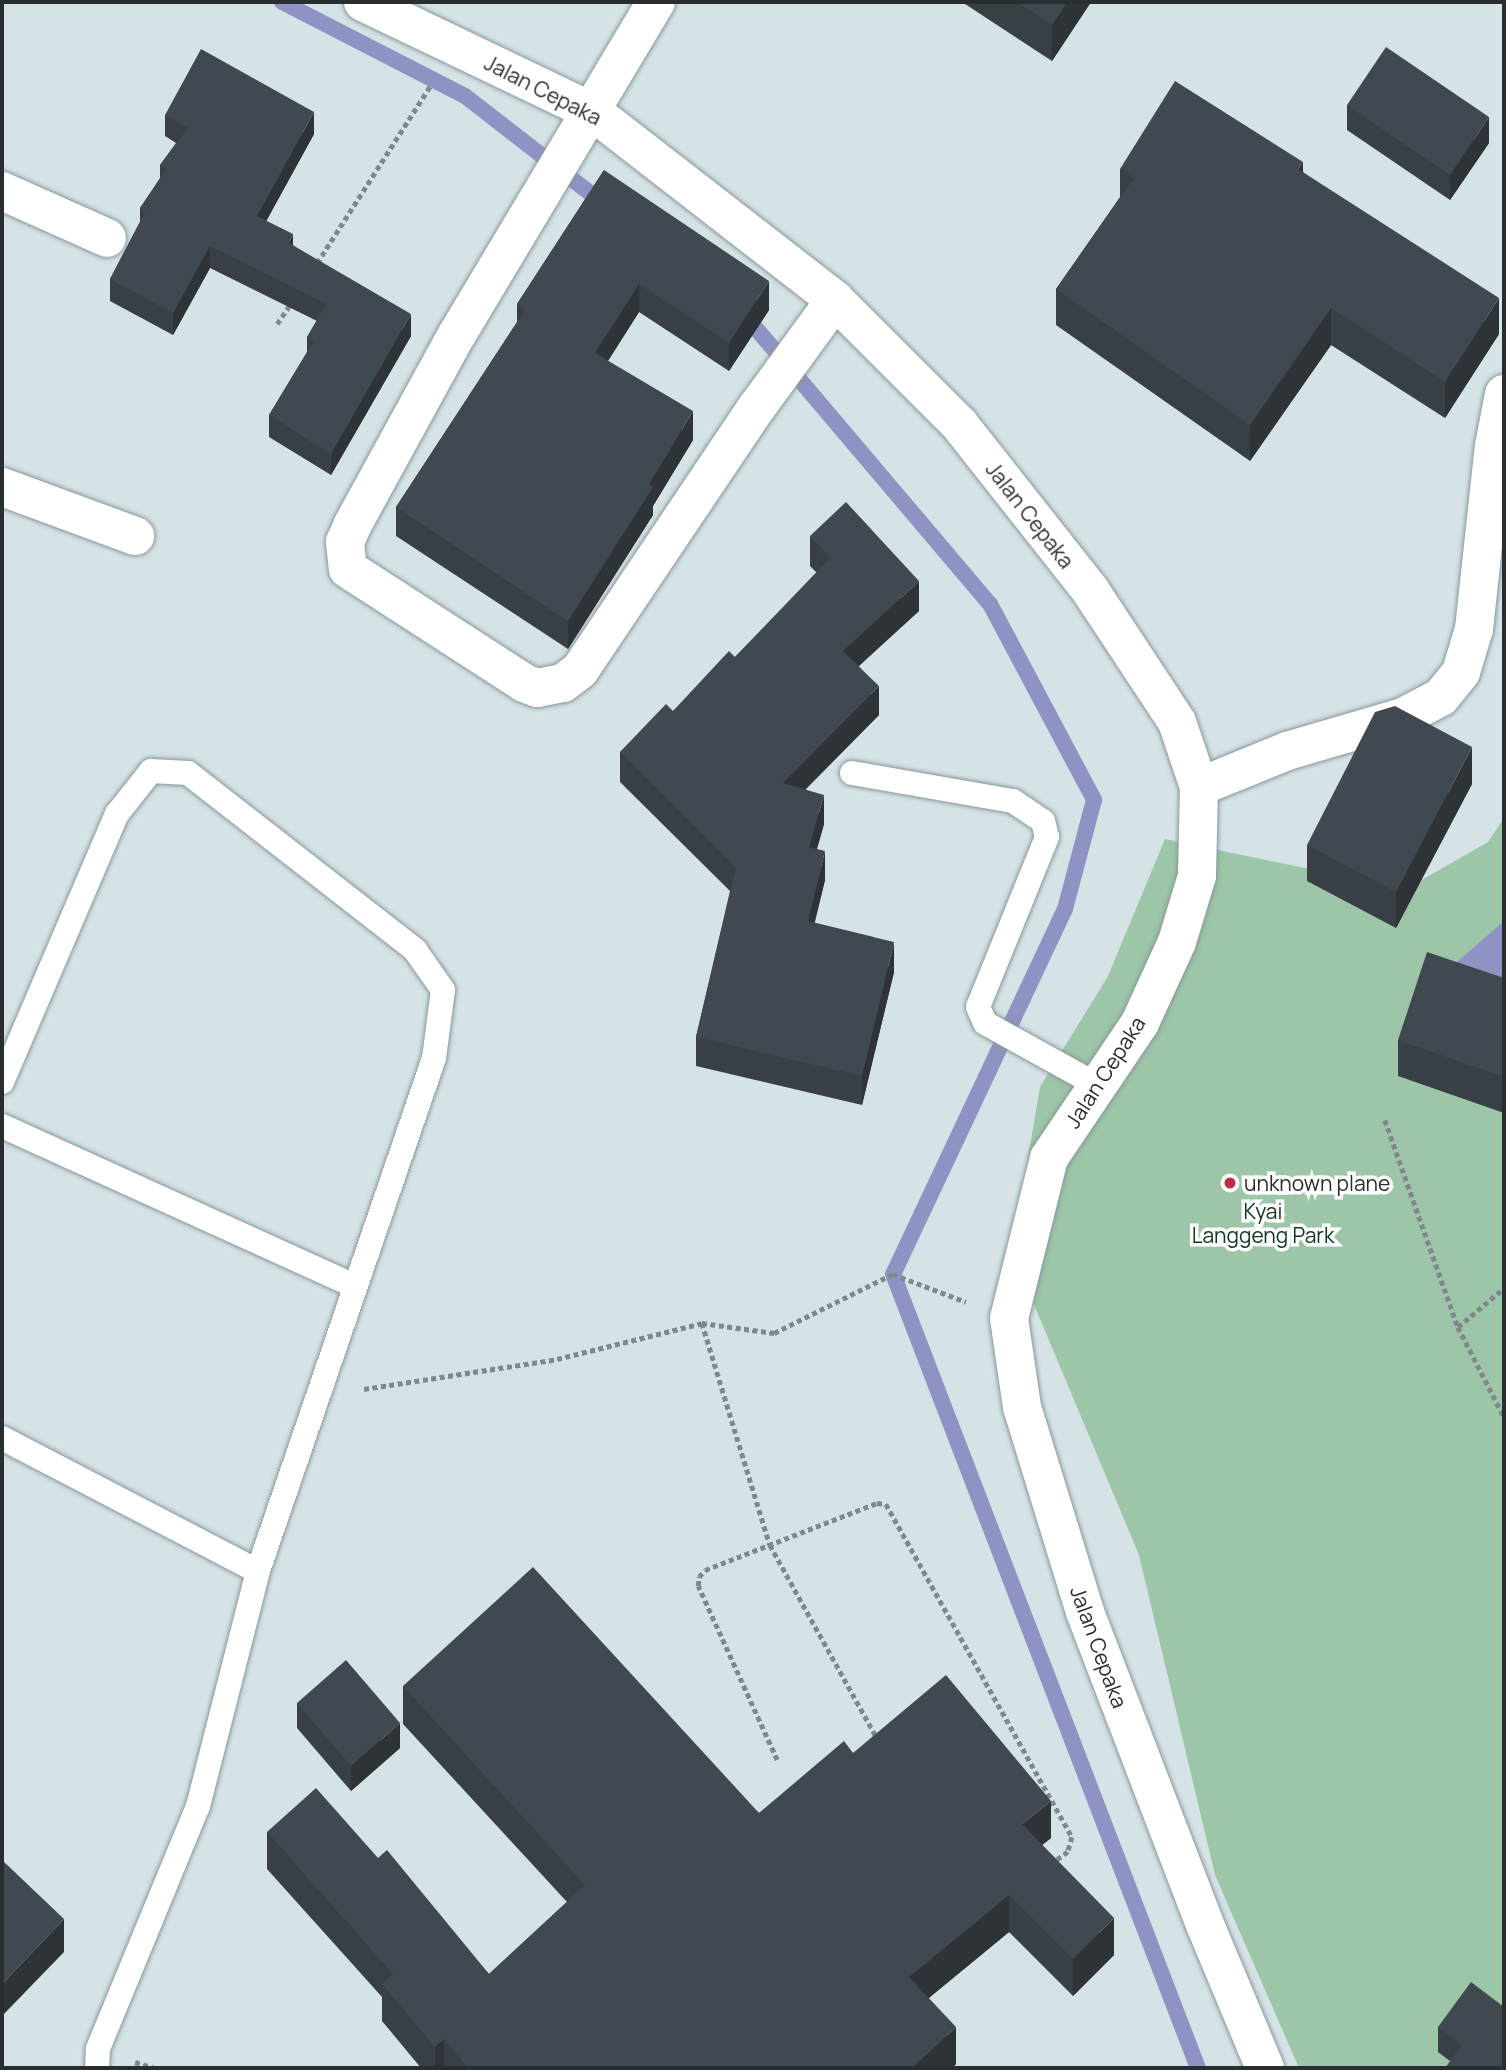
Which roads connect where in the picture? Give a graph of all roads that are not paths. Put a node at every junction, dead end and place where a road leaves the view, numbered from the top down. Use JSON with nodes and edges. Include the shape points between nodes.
{"nodes":[{"id":1,"x":363,"y":2,"type":"edge"},
{"id":2,"x":656,"y":2,"type":"edge"},
{"id":3,"x":593,"y":112,"type":"junction"},
{"id":4,"x":2,"y":191,"type":"edge"},
{"id":5,"x":107,"y":238,"type":"dead end"},
{"id":6,"x":835,"y":300,"type":"junction"},
{"id":7,"x":1504,"y":394,"type":"edge"},
{"id":8,"x":2,"y":487,"type":"edge"},
{"id":9,"x":135,"y":536,"type":"dead end"},
{"id":10,"x":852,"y":773,"type":"dead end"},
{"id":11,"x":1199,"y":787,"type":"junction"},
{"id":12,"x":2,"y":1082,"type":"edge"},
{"id":13,"x":1095,"y":1084,"type":"junction"},
{"id":14,"x":2,"y":1126,"type":"edge"},
{"id":15,"x":354,"y":1286,"type":"junction"},
{"id":16,"x":2,"y":1438,"type":"edge"},
{"id":17,"x":258,"y":1571,"type":"junction"},
{"id":18,"x":97,"y":2068,"type":"edge"},
{"id":19,"x":1265,"y":2068,"type":"edge"}],
"edges":[{"from":1,"to":3,"type":"street","name":"Jalan Cepaka"},
{"from":2,"to":3,"type":"street"},
{"from":3,"to":6,"type":"street","name":"Jalan Cepaka"},
{"from":3,"to":6,"type":"street","via":[[457,334],[353,524],[345,559],[355,575],[524,683],[537,688],[563,683],[580,670],[757,407]]},
{"from":4,"to":5,"type":"street"},
{"from":6,"to":11,"type":"street","name":"Jalan Cepaka","via":[[960,424],[1090,590],[1177,722]]},
{"from":7,"to":11,"type":"street","via":[[1474,629],[1461,672],[1441,697],[1403,717],[1287,751]]},
{"from":8,"to":9,"type":"street"},
{"from":10,"to":13,"type":"lane","via":[[1013,801],[1043,821],[1047,837],[978,1007],[985,1023]]},
{"from":11,"to":13,"type":"street","name":"Jalan Cepaka","via":[[1197,876],[1177,942],[1140,1023]]},
{"from":12,"to":15,"type":"lane","via":[[117,814],[151,771],[188,772],[415,950],[443,990],[434,1058]]},
{"from":13,"to":19,"type":"street","name":"Jalan Cepaka","via":[[1049,1158],[1009,1318],[1022,1406],[1085,1612]]},
{"from":14,"to":15,"type":"lane"},
{"from":15,"to":17,"type":"lane"},
{"from":16,"to":17,"type":"lane"},
{"from":17,"to":18,"type":"lane","via":[[198,1806],[98,2049]]}]}
